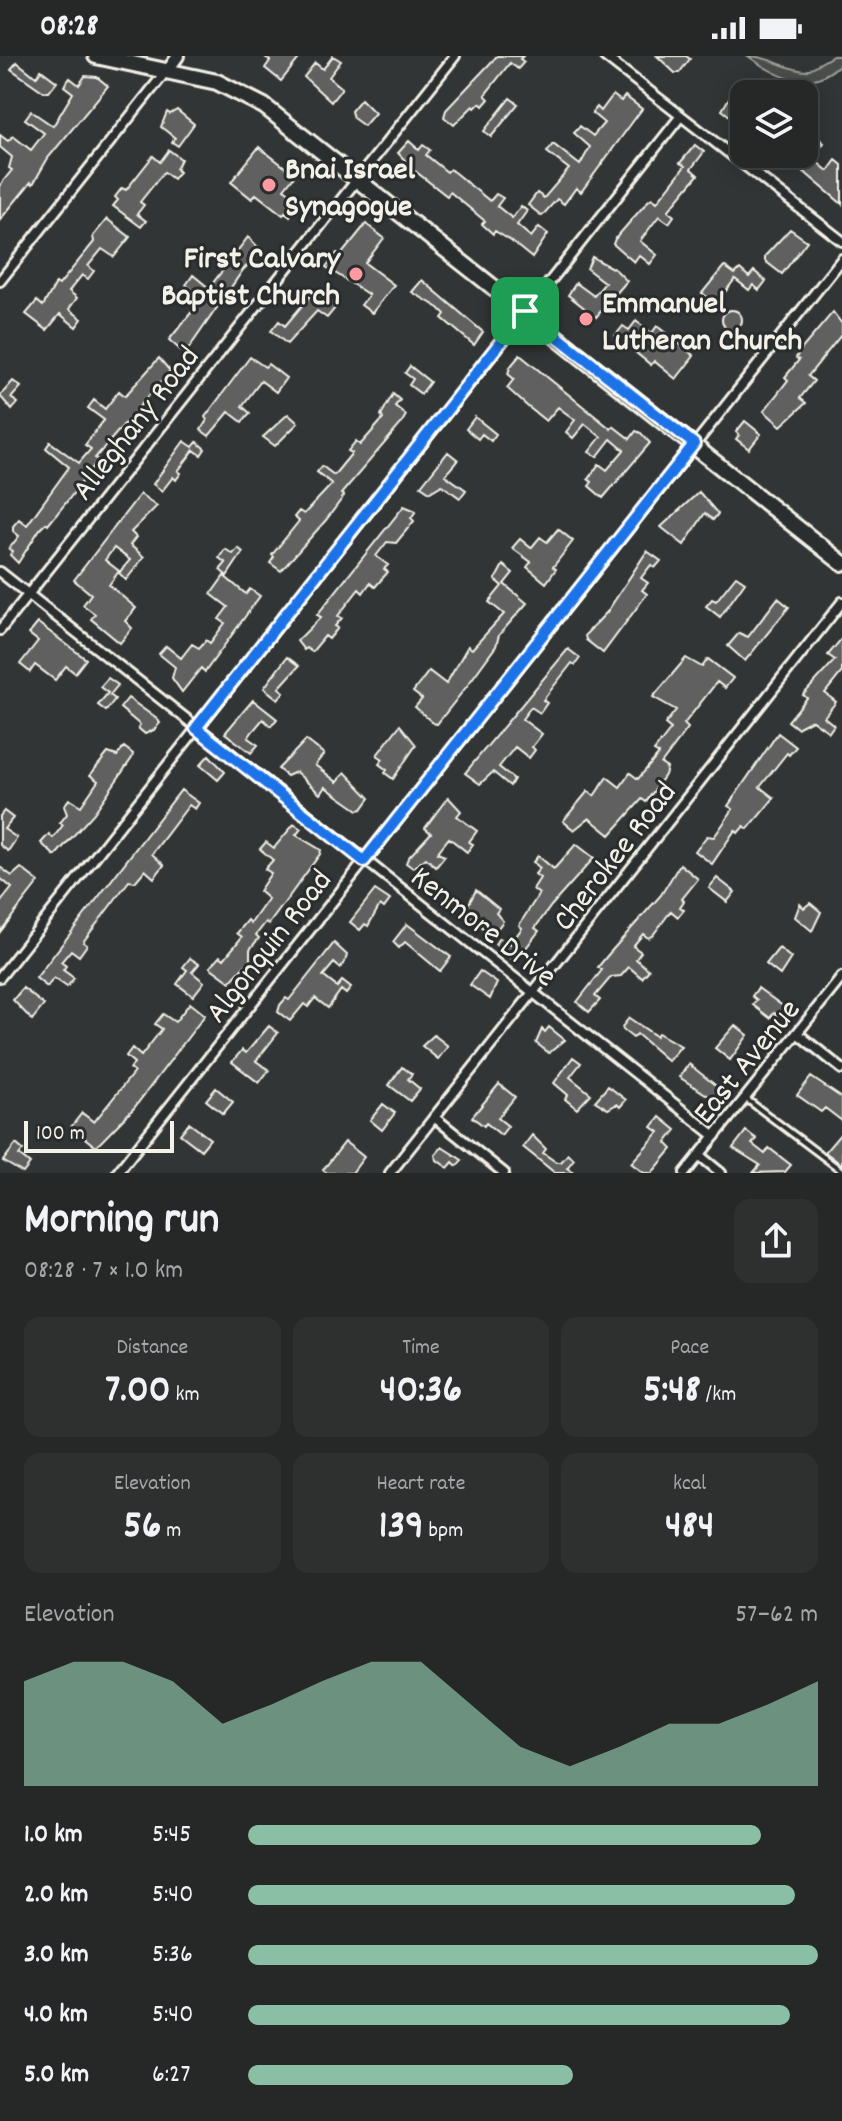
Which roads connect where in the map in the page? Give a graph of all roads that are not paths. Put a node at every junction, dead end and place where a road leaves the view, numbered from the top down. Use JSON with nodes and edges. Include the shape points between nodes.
{"nodes":[{"id":1,"x":96,"y":56,"type":"edge"},
{"id":2,"x":178,"y":56,"type":"edge"},
{"id":3,"x":455,"y":56,"type":"edge"},
{"id":4,"x":604,"y":56,"type":"edge"},
{"id":5,"x":168,"y":70,"type":"junction"},
{"id":6,"x":680,"y":117,"type":"junction"},
{"id":7,"x":359,"y":178,"type":"junction"},
{"id":8,"x":842,"y":241,"type":"edge"},
{"id":9,"x":842,"y":259,"type":"edge"},
{"id":10,"x":0,"y":281,"type":"edge"},
{"id":11,"x":525,"y":311,"type":"junction"},
{"id":12,"x":694,"y":444,"type":"junction"},
{"id":13,"x":842,"y":563,"type":"edge"},
{"id":14,"x":0,"y":572,"type":"edge"},
{"id":15,"x":28,"y":595,"type":"junction"},
{"id":16,"x":842,"y":602,"type":"edge"},
{"id":17,"x":0,"y":630,"type":"edge"},
{"id":18,"x":196,"y":728,"type":"junction"},
{"id":19,"x":364,"y":861,"type":"junction"},
{"id":20,"x":0,"y":977,"type":"edge"},
{"id":21,"x":842,"y":977,"type":"edge"},
{"id":22,"x":534,"y":995,"type":"junction"},
{"id":23,"x":797,"y":1033,"type":"junction"},
{"id":24,"x":842,"y":1069,"type":"edge"},
{"id":25,"x":745,"y":1098,"type":"junction"},
{"id":26,"x":434,"y":1117,"type":"junction"},
{"id":27,"x":715,"y":1136,"type":"junction"},
{"id":28,"x":699,"y":1155,"type":"junction"},
{"id":29,"x":842,"y":1171,"type":"edge"},
{"id":30,"x":117,"y":1173,"type":"edge"},
{"id":31,"x":390,"y":1173,"type":"edge"},
{"id":32,"x":504,"y":1173,"type":"edge"},
{"id":33,"x":685,"y":1173,"type":"edge"},
{"id":34,"x":721,"y":1173,"type":"edge"}],
"edges":[{"from":1,"to":5,"type":"main road"},
{"from":2,"to":5,"type":"street"},
{"from":3,"to":7,"type":"street","name":"Alleghany Road"},
{"from":4,"to":6,"type":"street"},
{"from":5,"to":7,"type":"main road","via":[[217,82],[264,106]]},
{"from":5,"to":10,"type":"street"},
{"from":6,"to":8,"type":"street"},
{"from":6,"to":11,"type":"street"},
{"from":7,"to":11,"type":"main road"},
{"from":7,"to":15,"type":"street","name":"Alleghany Road"},
{"from":9,"to":12,"type":"street","name":"Algonquin Road"},
{"from":11,"to":12,"type":"main road"},
{"from":11,"to":18,"type":"street"},
{"from":12,"to":13,"type":"main road"},
{"from":12,"to":19,"type":"street","name":"Algonquin Road"},
{"from":14,"to":15,"type":"street","name":"Kenmore Drive"},
{"from":15,"to":17,"type":"street","name":"Alleghany Road"},
{"from":15,"to":18,"type":"street","name":"Kenmore Drive"},
{"from":16,"to":22,"type":"street","name":"Cherokee Road"},
{"from":18,"to":19,"type":"street","name":"Kenmore Drive"},
{"from":18,"to":20,"type":"street"},
{"from":19,"to":22,"type":"street","name":"Kenmore Drive"},
{"from":19,"to":30,"type":"street","name":"Algonquin Road"},
{"from":21,"to":23,"type":"street","name":"East Avenue"},
{"from":22,"to":26,"type":"street","name":"Cherokee Road"},
{"from":22,"to":27,"type":"street","name":"Kenmore Drive"},
{"from":23,"to":24,"type":"street"},
{"from":23,"to":25,"type":"street","name":"East Avenue"},
{"from":25,"to":27,"type":"street","name":"East Avenue"},
{"from":25,"to":29,"type":"lane"},
{"from":26,"to":31,"type":"street","name":"Cherokee Road"},
{"from":26,"to":32,"type":"street"},
{"from":27,"to":28,"type":"street","name":"East Avenue"},
{"from":28,"to":33,"type":"street","name":"East Avenue"},
{"from":28,"to":34,"type":"street"}]}
